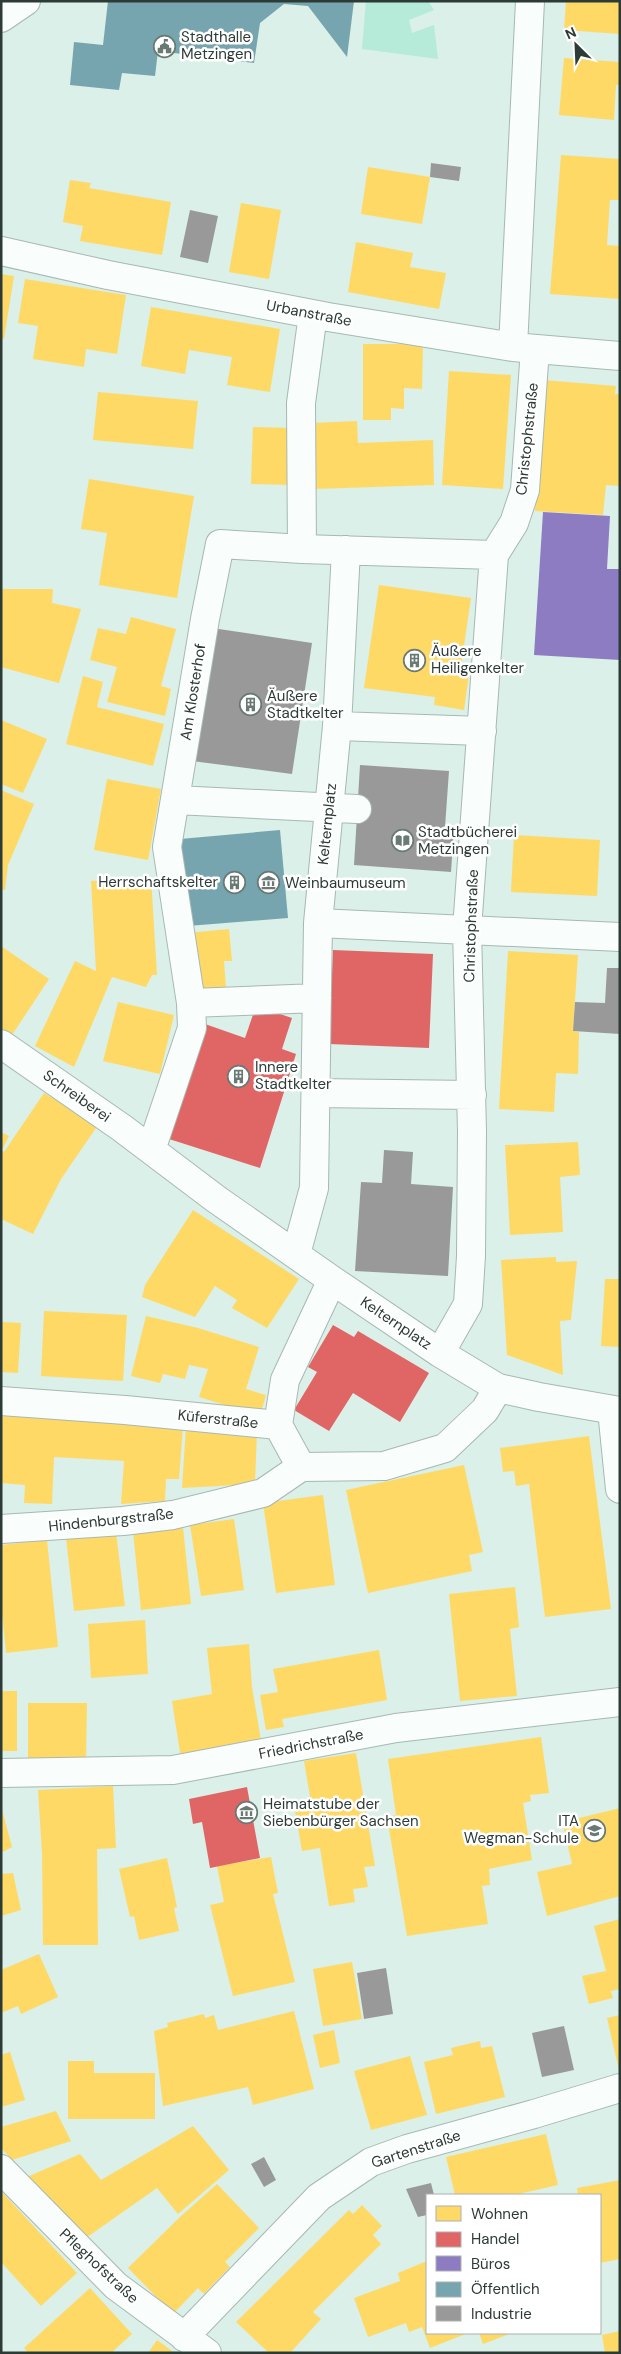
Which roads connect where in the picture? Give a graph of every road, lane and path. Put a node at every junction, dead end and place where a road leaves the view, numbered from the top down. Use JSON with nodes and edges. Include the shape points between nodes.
{"nodes":[{"id":1,"x":26,"y":1,"type":"edge"},
{"id":2,"x":530,"y":1,"type":"edge"},
{"id":3,"x":1,"y":18,"type":"edge"},
{"id":4,"x":1,"y":252,"type":"edge"},
{"id":5,"x":313,"y":314,"type":"junction"},
{"id":6,"x":524,"y":348,"type":"junction"},
{"id":7,"x":620,"y":356,"type":"edge"},
{"id":8,"x":302,"y":549,"type":"junction"},
{"id":9,"x":346,"y":550,"type":"junction"},
{"id":10,"x":494,"y":555,"type":"junction"},
{"id":11,"x":337,"y":726,"type":"junction"},
{"id":12,"x":482,"y":731,"type":"junction"},
{"id":13,"x":176,"y":800,"type":"junction"},
{"id":14,"x":328,"y":806,"type":"junction"},
{"id":15,"x":358,"y":809,"type":"dead end"},
{"id":16,"x":318,"y":922,"type":"junction"},
{"id":17,"x":467,"y":929,"type":"junction"},
{"id":18,"x":620,"y":937,"type":"edge"},
{"id":19,"x":317,"y":998,"type":"junction"},
{"id":20,"x":191,"y":1003,"type":"junction"},
{"id":21,"x":1,"y":1044,"type":"edge"},
{"id":22,"x":316,"y":1093,"type":"junction"},
{"id":23,"x":472,"y":1095,"type":"junction"},
{"id":24,"x":151,"y":1150,"type":"junction"},
{"id":25,"x":296,"y":1254,"type":"junction"},
{"id":26,"x":332,"y":1280,"type":"junction"},
{"id":27,"x":440,"y":1353,"type":"junction"},
{"id":28,"x":498,"y":1388,"type":"junction"},
{"id":29,"x":1,"y":1401,"type":"edge"},
{"id":30,"x":616,"y":1411,"type":"edge"},
{"id":31,"x":278,"y":1425,"type":"junction"},
{"id":32,"x":301,"y":1467,"type":"junction"},
{"id":33,"x":620,"y":1489,"type":"edge"},
{"id":34,"x":1,"y":1529,"type":"edge"},
{"id":35,"x":620,"y":1702,"type":"edge"},
{"id":36,"x":1,"y":1773,"type":"edge"},
{"id":37,"x":620,"y":2088,"type":"edge"},
{"id":38,"x":1,"y":2170,"type":"edge"},
{"id":39,"x":184,"y":2337,"type":"junction"},
{"id":40,"x":207,"y":2353,"type":"edge"}],
"edges":[{"from":1,"to":3,"type":"street"},
{"from":2,"to":6,"type":"street","name":"Christophstraße"},
{"from":4,"to":5,"type":"street","name":"Urbanstraße"},
{"from":5,"to":6,"type":"street","name":"Urbanstraße"},
{"from":5,"to":8,"type":"street","via":[[301,403]]},
{"from":6,"to":7,"type":"street","name":"Urbanstraße"},
{"from":6,"to":10,"type":"street","name":"Christophstraße","via":[[525,490],[514,523]]},
{"from":8,"to":9,"type":"street"},
{"from":8,"to":13,"type":"street","name":"Am Klosterhof","via":[[220,544]]},
{"from":9,"to":10,"type":"street"},
{"from":9,"to":11,"type":"street","name":"Kelternplatz"},
{"from":10,"to":12,"type":"street","name":"Christophstraße"},
{"from":11,"to":12,"type":"street"},
{"from":11,"to":14,"type":"street","name":"Kelternplatz"},
{"from":12,"to":17,"type":"street","name":"Christophstraße"},
{"from":13,"to":14,"type":"street"},
{"from":13,"to":20,"type":"street","name":"Am Klosterhof","via":[[168,848]]},
{"from":14,"to":15,"type":"street"},
{"from":14,"to":16,"type":"street","name":"Kelternplatz"},
{"from":16,"to":17,"type":"street"},
{"from":16,"to":19,"type":"street","name":"Kelternplatz"},
{"from":17,"to":18,"type":"street"},
{"from":17,"to":23,"type":"street","name":"Christophstraße"},
{"from":19,"to":20,"type":"street"},
{"from":19,"to":22,"type":"street","name":"Kelternplatz"},
{"from":20,"to":24,"type":"street","name":"Am Klosterhof","via":[[192,1028]]},
{"from":21,"to":24,"type":"street","name":"Schreiberei"},
{"from":22,"to":23,"type":"street"},
{"from":22,"to":25,"type":"street","name":"Kelternplatz","via":[[314,1188]]},
{"from":23,"to":27,"type":"street","name":"Christophstraße","via":[[468,1304]]},
{"from":24,"to":25,"type":"street","name":"Kelternplatz"},
{"from":25,"to":26,"type":"street","name":"Kelternplatz"},
{"from":26,"to":27,"type":"street","name":"Kelternplatz"},
{"from":26,"to":31,"type":"street","name":"Küferstraße","via":[[285,1380]]},
{"from":27,"to":28,"type":"street","name":"Kelternplatz"},
{"from":28,"to":30,"type":"street"},
{"from":28,"to":32,"type":"street","via":[[484,1410],[445,1448],[384,1466]]},
{"from":29,"to":31,"type":"street","name":"Küferstraße"},
{"from":30,"to":33,"type":"street"},
{"from":31,"to":32,"type":"street"},
{"from":32,"to":34,"type":"street","name":"Hindenburgstraße","via":[[263,1493],[174,1515],[123,1522]]},
{"from":35,"to":36,"type":"street","name":"Friedrichstraße","via":[[396,1728],[173,1770]]},
{"from":37,"to":39,"type":"street","name":"Gartenstraße","via":[[371,2162],[320,2197]]},
{"from":38,"to":39,"type":"street","name":"Pfleghofstraße","via":[[116,2286]]},
{"from":39,"to":40,"type":"street","name":"Pfleghofstraße"}]}
